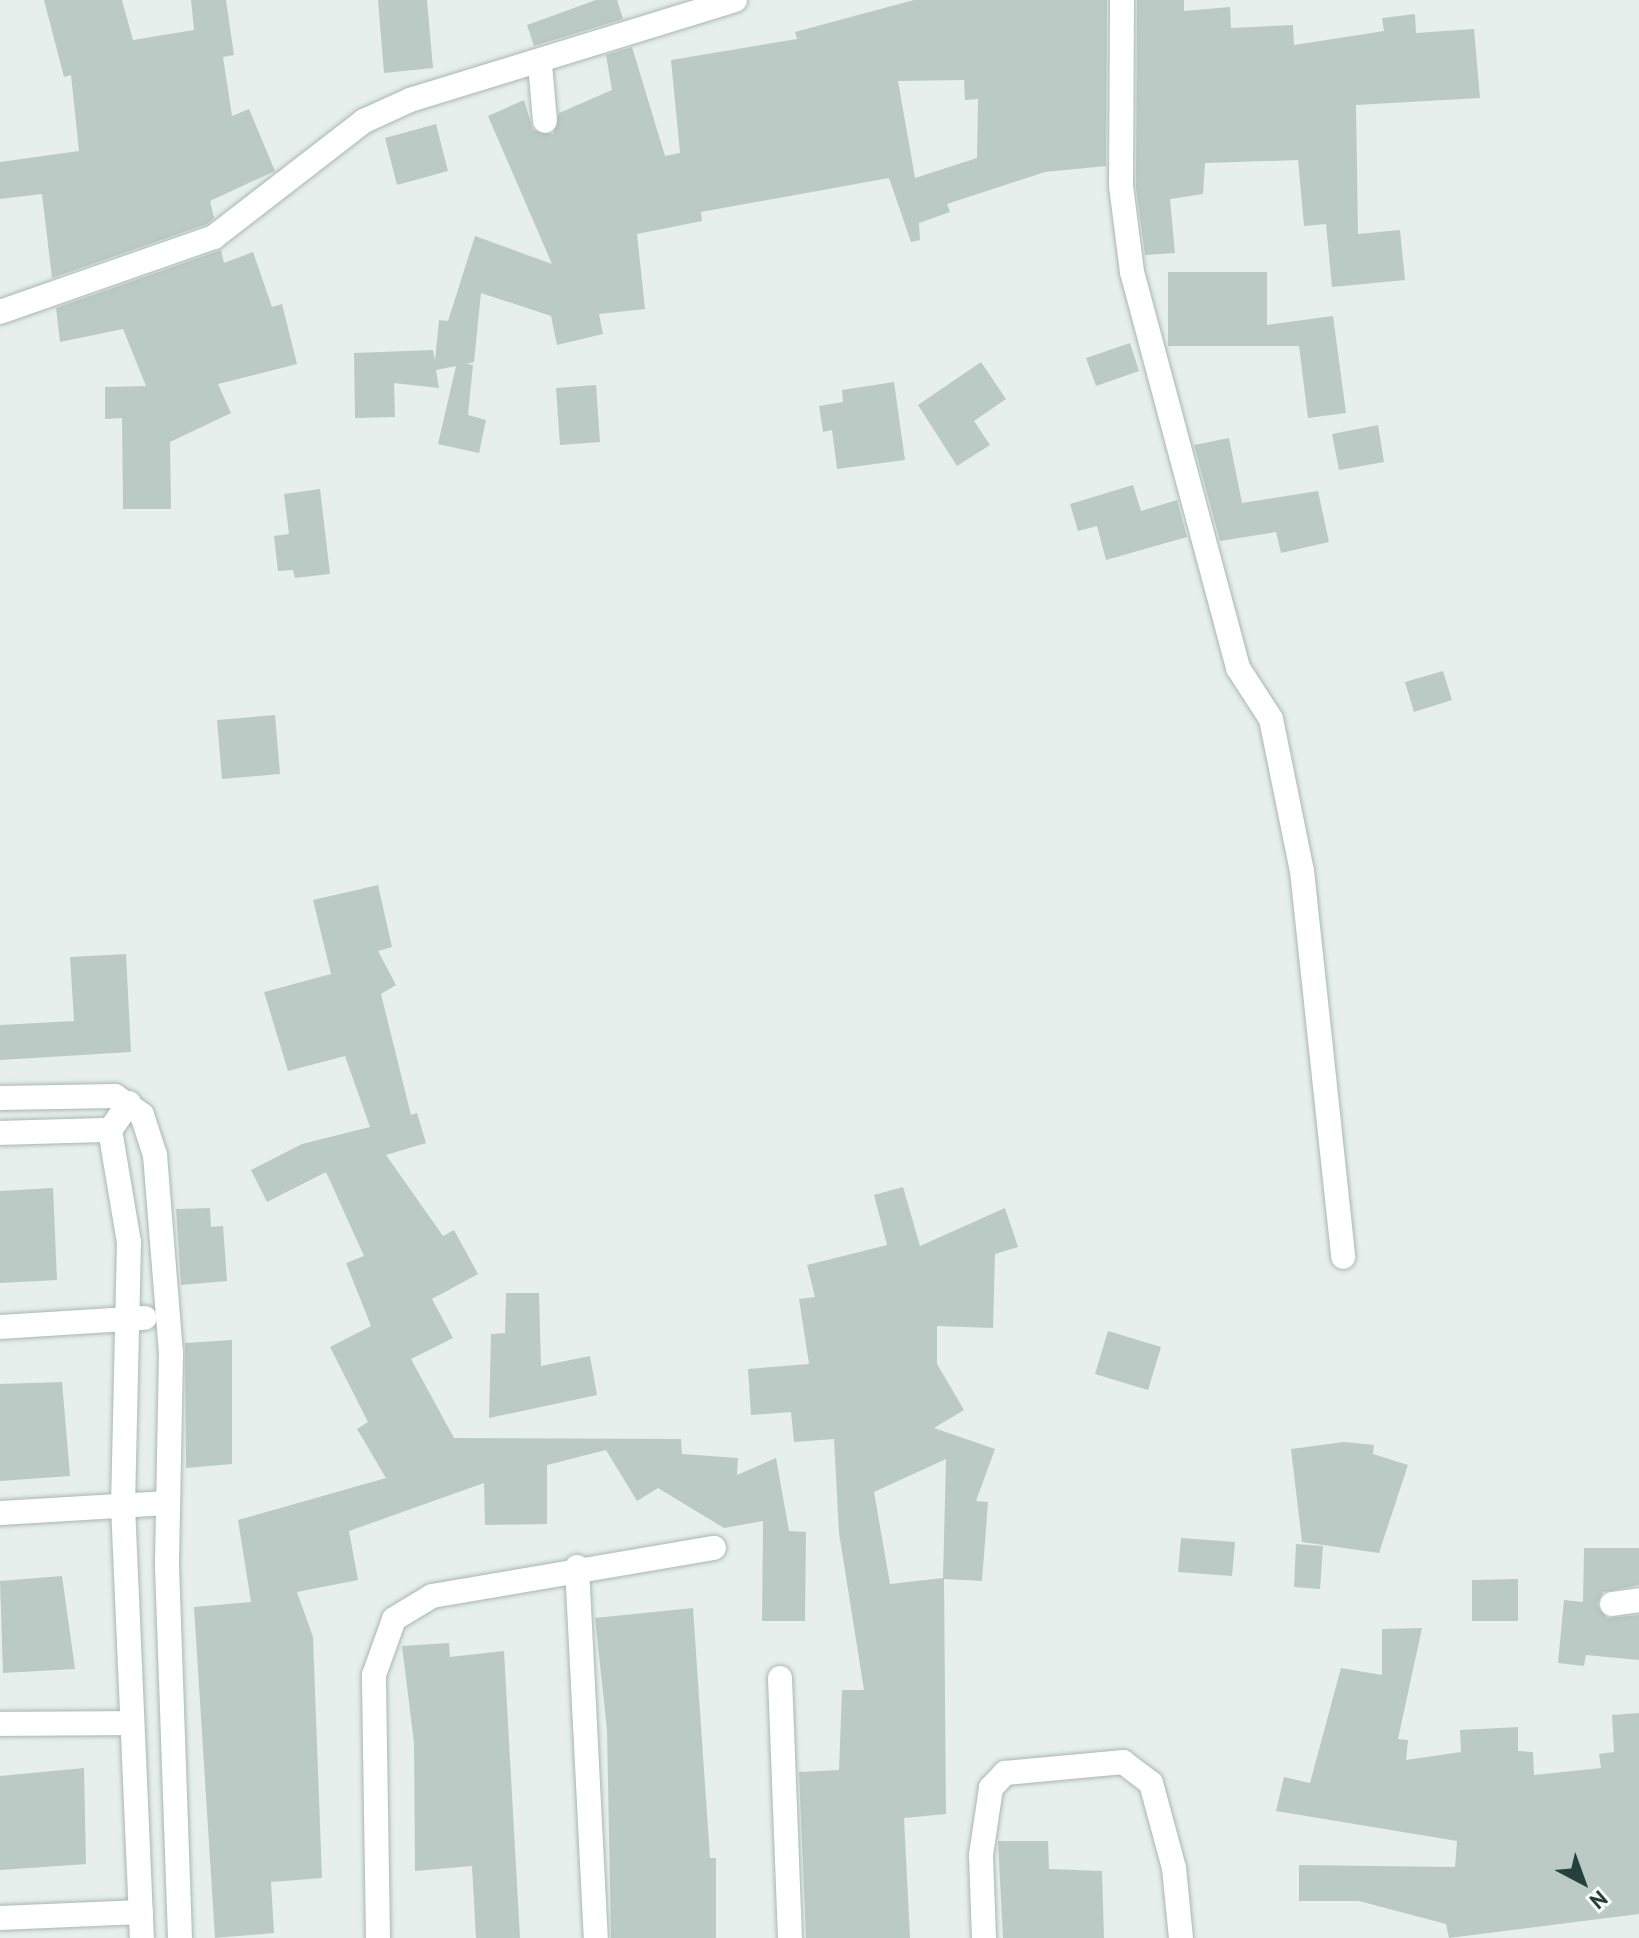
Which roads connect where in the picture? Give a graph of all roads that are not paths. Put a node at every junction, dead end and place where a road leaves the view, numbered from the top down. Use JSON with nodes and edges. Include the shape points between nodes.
{"nodes":[{"id":1,"x":735,"y":0,"type":"edge"},
{"id":2,"x":1122,"y":0,"type":"edge"},
{"id":3,"x":540,"y":64,"type":"junction"},
{"id":4,"x":545,"y":121,"type":"dead end"},
{"id":5,"x":0,"y":312,"type":"edge"},
{"id":6,"x":0,"y":1098,"type":"edge"},
{"id":7,"x":129,"y":1103,"type":"junction"},
{"id":8,"x":110,"y":1130,"type":"junction"},
{"id":9,"x":0,"y":1133,"type":"edge"},
{"id":10,"x":1343,"y":1257,"type":"dead end"},
{"id":11,"x":131,"y":1317,"type":"junction"},
{"id":12,"x":168,"y":1318,"type":"junction"},
{"id":13,"x":0,"y":1327,"type":"edge"},
{"id":14,"x":168,"y":1503,"type":"junction"},
{"id":15,"x":123,"y":1506,"type":"junction"},
{"id":16,"x":0,"y":1513,"type":"edge"},
{"id":17,"x":714,"y":1548,"type":"dead end"},
{"id":18,"x":577,"y":1567,"type":"junction"},
{"id":19,"x":1639,"y":1600,"type":"edge"},
{"id":20,"x":1612,"y":1604,"type":"dead end"},
{"id":21,"x":780,"y":1678,"type":"dead end"},
{"id":22,"x":129,"y":1723,"type":"junction"},
{"id":23,"x":0,"y":1724,"type":"edge"},
{"id":24,"x":141,"y":1912,"type":"junction"},
{"id":25,"x":0,"y":1918,"type":"edge"},
{"id":26,"x":142,"y":1938,"type":"edge"},
{"id":27,"x":180,"y":1938,"type":"edge"},
{"id":28,"x":378,"y":1938,"type":"edge"},
{"id":29,"x":596,"y":1938,"type":"edge"},
{"id":30,"x":790,"y":1938,"type":"edge"},
{"id":31,"x":984,"y":1938,"type":"edge"},
{"id":32,"x":1181,"y":1938,"type":"edge"}],
"edges":[{"from":1,"to":3,"type":"street"},
{"from":2,"to":10,"type":"street","via":[[1121,171],[1132,272],[1228,638],[1271,719],[1302,871]]},
{"from":3,"to":4,"type":"street"},
{"from":3,"to":5,"type":"street","via":[[410,100],[364,121],[214,237]]},
{"from":6,"to":7,"type":"street","via":[[85,1093]]},
{"from":7,"to":8,"type":"street"},
{"from":7,"to":12,"type":"street","via":[[150,1130],[155,1155]]},
{"from":8,"to":9,"type":"street"},
{"from":8,"to":11,"type":"street","via":[[129,1242]]},
{"from":11,"to":12,"type":"street"},
{"from":11,"to":13,"type":"street"},
{"from":11,"to":15,"type":"street"},
{"from":12,"to":14,"type":"street"},
{"from":14,"to":15,"type":"street"},
{"from":14,"to":27,"type":"street"},
{"from":15,"to":16,"type":"street"},
{"from":15,"to":22,"type":"street"},
{"from":17,"to":18,"type":"street"},
{"from":18,"to":28,"type":"street","via":[[432,1596],[407,1608],[384,1635],[374,1675]]},
{"from":18,"to":29,"type":"street"},
{"from":19,"to":20,"type":"street"},
{"from":21,"to":30,"type":"street"},
{"from":22,"to":23,"type":"street"},
{"from":22,"to":24,"type":"street"},
{"from":24,"to":25,"type":"street"},
{"from":24,"to":26,"type":"street"},
{"from":31,"to":32,"type":"street","via":[[984,1804],[998,1778],[1123,1762],[1151,1783],[1174,1868]]}]}
